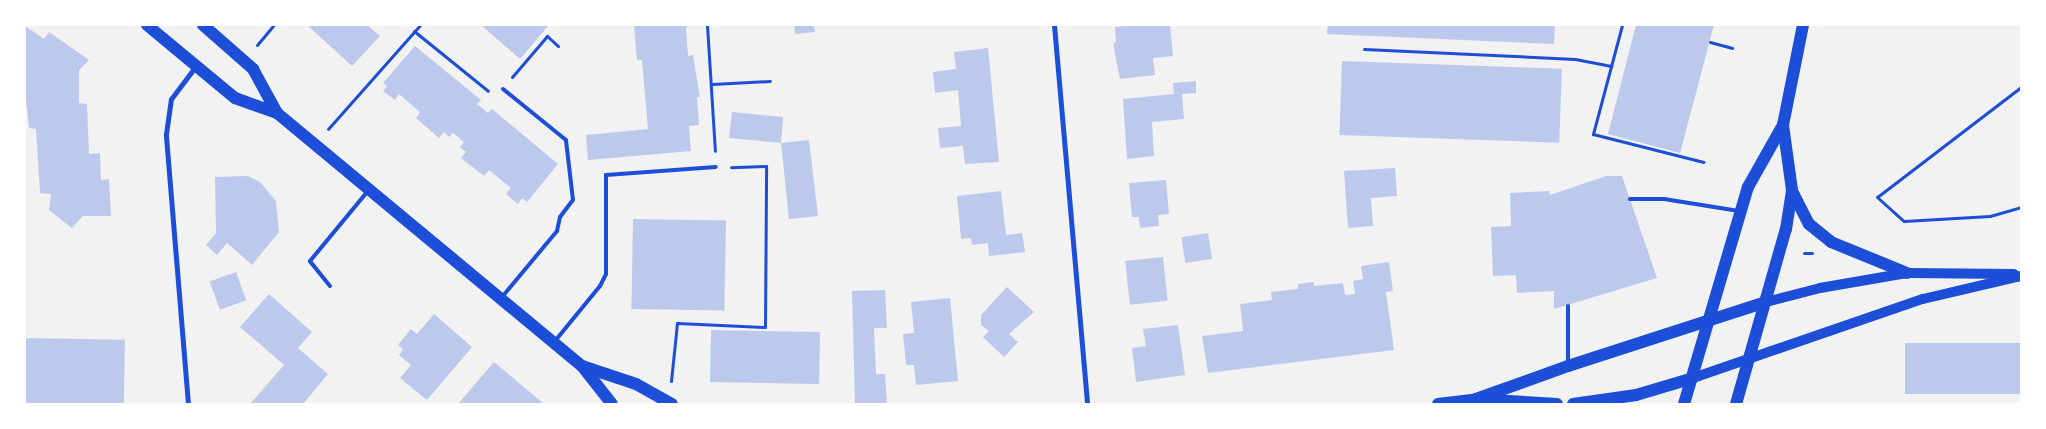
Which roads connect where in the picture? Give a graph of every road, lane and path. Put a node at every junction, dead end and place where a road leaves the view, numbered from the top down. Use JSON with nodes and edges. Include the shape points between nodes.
{"nodes":[{"id":1,"x":147,"y":25,"type":"edge"},
{"id":2,"x":203,"y":25,"type":"edge"},
{"id":3,"x":274,"y":25,"type":"edge"},
{"id":4,"x":420,"y":25,"type":"edge"},
{"id":5,"x":707,"y":25,"type":"edge"},
{"id":6,"x":1054,"y":25,"type":"edge"},
{"id":7,"x":1622,"y":25,"type":"edge"},
{"id":8,"x":1803,"y":25,"type":"edge"},
{"id":9,"x":414,"y":31,"type":"junction"},
{"id":10,"x":1710,"y":42,"type":"dead end"},
{"id":11,"x":558,"y":46,"type":"dead end"},
{"id":12,"x":1732,"y":48,"type":"dead end"},
{"id":13,"x":1364,"y":49,"type":"dead end"},
{"id":14,"x":244,"y":60,"type":"junction"},
{"id":15,"x":196,"y":66,"type":"junction"},
{"id":16,"x":1611,"y":66,"type":"junction"},
{"id":17,"x":770,"y":82,"type":"dead end"},
{"id":18,"x":712,"y":84,"type":"junction"},
{"id":19,"x":2021,"y":87,"type":"edge"},
{"id":20,"x":503,"y":89,"type":"junction"},
{"id":21,"x":277,"y":113,"type":"junction"},
{"id":22,"x":1783,"y":125,"type":"junction"},
{"id":23,"x":314,"y":144,"type":"junction"},
{"id":24,"x":1704,"y":162,"type":"dead end"},
{"id":25,"x":716,"y":167,"type":"junction"},
{"id":26,"x":370,"y":190,"type":"junction"},
{"id":27,"x":1792,"y":190,"type":"junction"},
{"id":28,"x":1630,"y":199,"type":"dead end"},
{"id":29,"x":2021,"y":206,"type":"edge"},
{"id":30,"x":1742,"y":211,"type":"junction"},
{"id":31,"x":1907,"y":273,"type":"junction"},
{"id":32,"x":2021,"y":275,"type":"edge"},
{"id":33,"x":330,"y":286,"type":"dead end"},
{"id":34,"x":500,"y":299,"type":"junction"},
{"id":35,"x":1766,"y":302,"type":"junction"},
{"id":36,"x":1568,"y":306,"type":"dead end"},
{"id":37,"x":1711,"y":319,"type":"junction"},
{"id":38,"x":553,"y":342,"type":"junction"},
{"id":39,"x":1751,"y":360,"type":"junction"},
{"id":40,"x":582,"y":366,"type":"junction"},
{"id":41,"x":1568,"y":366,"type":"junction"},
{"id":42,"x":1693,"y":378,"type":"junction"},
{"id":43,"x":1476,"y":399,"type":"junction"},
{"id":44,"x":669,"y":403,"type":"edge"},
{"id":45,"x":188,"y":404,"type":"edge"},
{"id":46,"x":612,"y":404,"type":"edge"},
{"id":47,"x":1087,"y":404,"type":"edge"},
{"id":48,"x":1438,"y":404,"type":"edge"},
{"id":49,"x":1557,"y":404,"type":"edge"},
{"id":50,"x":1573,"y":404,"type":"edge"},
{"id":51,"x":1684,"y":404,"type":"edge"},
{"id":52,"x":1736,"y":404,"type":"edge"}],
"edges":[{"from":1,"to":15,"type":"main road"},
{"from":2,"to":14,"type":"main road"},
{"from":3,"to":14,"type":"path"},
{"from":4,"to":9,"type":"path"},
{"from":5,"to":18,"type":"path"},
{"from":6,"to":47,"type":"street"},
{"from":7,"to":16,"type":"path"},
{"from":8,"to":22,"type":"main road"},
{"from":9,"to":20,"type":"path","via":[[496,97]]},
{"from":9,"to":23,"type":"path"},
{"from":10,"to":12,"type":"path"},
{"from":11,"to":20,"type":"path","via":[[547,36]]},
{"from":13,"to":16,"type":"path","via":[[1575,59]]},
{"from":14,"to":21,"type":"main road","via":[[253,68]]},
{"from":15,"to":21,"type":"main road","via":[[235,98]]},
{"from":15,"to":45,"type":"street","via":[[171,99],[166,134]]},
{"from":16,"to":24,"type":"path","via":[[1593,134]]},
{"from":17,"to":18,"type":"path"},
{"from":18,"to":25,"type":"path"},
{"from":19,"to":29,"type":"path","via":[[1877,198],[1904,220],[1990,216]]},
{"from":20,"to":34,"type":"lane","via":[[566,140],[573,200],[560,217],[557,231]]},
{"from":21,"to":23,"type":"main road"},
{"from":22,"to":27,"type":"main road"},
{"from":22,"to":30,"type":"main road","via":[[1748,187]]},
{"from":23,"to":26,"type":"main road"},
{"from":25,"to":38,"type":"lane","via":[[606,175],[606,274],[600,286]]},
{"from":25,"to":44,"type":"path","via":[[766,166],[765,327],[677,323]]},
{"from":26,"to":33,"type":"lane","via":[[310,261]]},
{"from":26,"to":34,"type":"main road"},
{"from":27,"to":31,"type":"main road","via":[[1809,224],[1831,242]]},
{"from":27,"to":35,"type":"main road","via":[[1786,229]]},
{"from":28,"to":30,"type":"lane","via":[[1664,199]]},
{"from":30,"to":37,"type":"main road"},
{"from":31,"to":32,"type":"main road"},
{"from":31,"to":35,"type":"main road","via":[[1820,288]]},
{"from":32,"to":39,"type":"main road","via":[[1923,299]]},
{"from":34,"to":38,"type":"main road"},
{"from":35,"to":37,"type":"main road"},
{"from":35,"to":39,"type":"main road"},
{"from":36,"to":41,"type":"lane"},
{"from":37,"to":41,"type":"main road"},
{"from":37,"to":42,"type":"main road"},
{"from":38,"to":40,"type":"main road"},
{"from":39,"to":42,"type":"main road"},
{"from":39,"to":52,"type":"main road"},
{"from":40,"to":44,"type":"main road","via":[[636,384]]},
{"from":40,"to":46,"type":"main road"},
{"from":41,"to":43,"type":"main road"},
{"from":42,"to":50,"type":"main road","via":[[1636,395]]},
{"from":42,"to":51,"type":"main road"},
{"from":43,"to":48,"type":"main road"},
{"from":43,"to":49,"type":"main road"}]}
